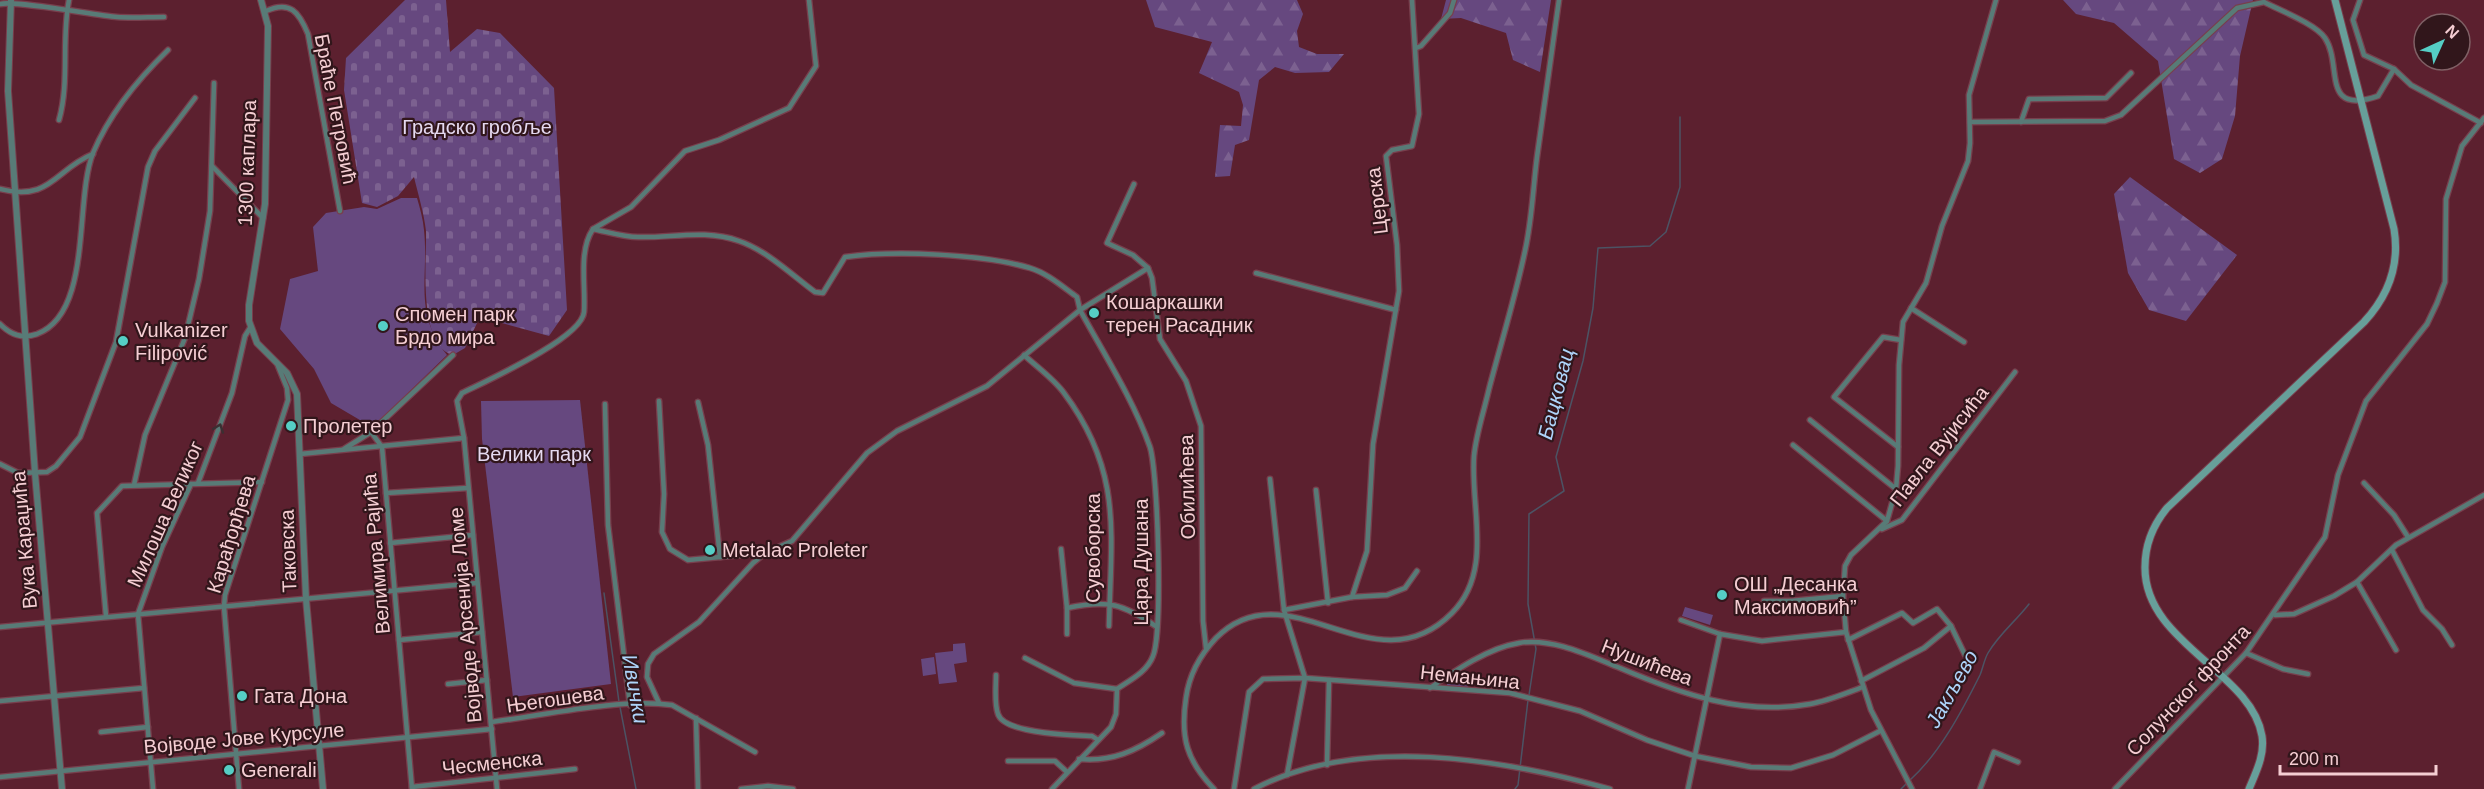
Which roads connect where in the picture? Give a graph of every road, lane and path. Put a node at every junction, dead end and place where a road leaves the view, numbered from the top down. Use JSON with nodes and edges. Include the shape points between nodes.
{"nodes":[{"id":1,"x":11,"y":0,"type":"edge"},
{"id":2,"x":69,"y":0,"type":"edge"},
{"id":3,"x":261,"y":0,"type":"edge"},
{"id":4,"x":809,"y":0,"type":"edge"},
{"id":5,"x":1412,"y":0,"type":"edge"},
{"id":6,"x":1455,"y":0,"type":"edge"},
{"id":7,"x":1559,"y":0,"type":"edge"},
{"id":8,"x":1996,"y":0,"type":"edge"},
{"id":9,"x":2335,"y":0,"type":"edge"},
{"id":10,"x":2360,"y":0,"type":"edge"},
{"id":11,"x":284,"y":3,"type":"edge"},
{"id":12,"x":0,"y":4,"type":"edge"},
{"id":13,"x":67,"y":11,"type":"junction"},
{"id":14,"x":266,"y":11,"type":"junction"},
{"id":15,"x":164,"y":17,"type":"dead end"},
{"id":16,"x":1416,"y":48,"type":"junction"},
{"id":17,"x":168,"y":50,"type":"dead end"},
{"id":18,"x":2394,"y":69,"type":"junction"},
{"id":19,"x":2131,"y":73,"type":"dead end"},
{"id":20,"x":214,"y":83,"type":"dead end"},
{"id":21,"x":195,"y":98,"type":"dead end"},
{"id":22,"x":2361,"y":101,"type":"junction"},
{"id":23,"x":58,"y":120,"type":"dead end"},
{"id":24,"x":2482,"y":120,"type":"edge"},
{"id":25,"x":1970,"y":122,"type":"junction"},
{"id":26,"x":2021,"y":122,"type":"junction"},
{"id":27,"x":93,"y":154,"type":"junction"},
{"id":28,"x":212,"y":166,"type":"junction"},
{"id":29,"x":1134,"y":184,"type":"dead end"},
{"id":30,"x":0,"y":189,"type":"edge"},
{"id":31,"x":15,"y":193,"type":"junction"},
{"id":32,"x":340,"y":211,"type":"dead end"},
{"id":33,"x":264,"y":218,"type":"junction"},
{"id":34,"x":593,"y":229,"type":"junction"},
{"id":35,"x":1148,"y":268,"type":"junction"},
{"id":36,"x":1256,"y":273,"type":"dead end"},
{"id":37,"x":1911,"y":308,"type":"junction"},
{"id":38,"x":1080,"y":310,"type":"junction"},
{"id":39,"x":1396,"y":310,"type":"junction"},
{"id":40,"x":0,"y":324,"type":"edge"},
{"id":41,"x":250,"y":328,"type":"junction"},
{"id":42,"x":26,"y":337,"type":"junction"},
{"id":43,"x":1901,"y":340,"type":"junction"},
{"id":44,"x":1964,"y":342,"type":"dead end"},
{"id":45,"x":453,"y":355,"type":"dead end"},
{"id":46,"x":1024,"y":355,"type":"junction"},
{"id":47,"x":277,"y":364,"type":"junction"},
{"id":48,"x":2015,"y":372,"type":"dead end"},
{"id":49,"x":659,"y":401,"type":"dead end"},
{"id":50,"x":699,"y":402,"type":"dead end"},
{"id":51,"x":605,"y":405,"type":"dead end"},
{"id":52,"x":1810,"y":420,"type":"dead end"},
{"id":53,"x":371,"y":432,"type":"junction"},
{"id":54,"x":464,"y":438,"type":"junction"},
{"id":55,"x":1793,"y":446,"type":"dead end"},
{"id":56,"x":382,"y":447,"type":"junction"},
{"id":57,"x":1898,"y":447,"type":"junction"},
{"id":58,"x":342,"y":451,"type":"junction"},
{"id":59,"x":300,"y":454,"type":"junction"},
{"id":60,"x":0,"y":464,"type":"edge"},
{"id":61,"x":35,"y":473,"type":"junction"},
{"id":62,"x":1270,"y":479,"type":"dead end"},
{"id":63,"x":262,"y":482,"type":"junction"},
{"id":64,"x":198,"y":483,"type":"junction"},
{"id":65,"x":2364,"y":483,"type":"dead end"},
{"id":66,"x":191,"y":484,"type":"junction"},
{"id":67,"x":134,"y":485,"type":"junction"},
{"id":68,"x":468,"y":488,"type":"junction"},
{"id":69,"x":1896,"y":489,"type":"junction"},
{"id":70,"x":1316,"y":490,"type":"dead end"},
{"id":71,"x":386,"y":493,"type":"junction"},
{"id":72,"x":2484,"y":495,"type":"edge"},
{"id":73,"x":1887,"y":521,"type":"junction"},
{"id":74,"x":1880,"y":530,"type":"junction"},
{"id":75,"x":473,"y":535,"type":"junction"},
{"id":76,"x":2409,"y":537,"type":"junction"},
{"id":77,"x":390,"y":543,"type":"junction"},
{"id":78,"x":1061,"y":549,"type":"dead end"},
{"id":79,"x":2392,"y":550,"type":"junction"},
{"id":80,"x":765,"y":553,"type":"junction"},
{"id":81,"x":720,"y":557,"type":"junction"},
{"id":82,"x":1417,"y":572,"type":"dead end"},
{"id":83,"x":2357,"y":582,"type":"junction"},
{"id":84,"x":477,"y":583,"type":"junction"},
{"id":85,"x":394,"y":592,"type":"junction"},
{"id":86,"x":1843,"y":596,"type":"junction"},
{"id":87,"x":1352,"y":597,"type":"junction"},
{"id":88,"x":306,"y":599,"type":"junction"},
{"id":89,"x":1764,"y":601,"type":"dead end"},
{"id":90,"x":1109,"y":603,"type":"junction"},
{"id":91,"x":1328,"y":603,"type":"junction"},
{"id":92,"x":224,"y":607,"type":"junction"},
{"id":93,"x":1067,"y":608,"type":"junction"},
{"id":94,"x":1284,"y":612,"type":"junction"},
{"id":95,"x":138,"y":614,"type":"junction"},
{"id":96,"x":2275,"y":615,"type":"junction"},
{"id":97,"x":106,"y":616,"type":"junction"},
{"id":98,"x":1681,"y":620,"type":"dead end"},
{"id":99,"x":48,"y":624,"type":"junction"},
{"id":100,"x":1109,"y":626,"type":"dead end"},
{"id":101,"x":1951,"y":626,"type":"junction"},
{"id":102,"x":0,"y":627,"type":"edge"},
{"id":103,"x":1157,"y":627,"type":"junction"},
{"id":104,"x":482,"y":632,"type":"junction"},
{"id":105,"x":1846,"y":632,"type":"junction"},
{"id":106,"x":1066,"y":634,"type":"dead end"},
{"id":107,"x":1720,"y":634,"type":"junction"},
{"id":108,"x":399,"y":640,"type":"junction"},
{"id":109,"x":1848,"y":640,"type":"junction"},
{"id":110,"x":2452,"y":645,"type":"dead end"},
{"id":111,"x":1206,"y":648,"type":"junction"},
{"id":112,"x":2396,"y":650,"type":"dead end"},
{"id":113,"x":2246,"y":653,"type":"junction"},
{"id":114,"x":1965,"y":655,"type":"dead end"},
{"id":115,"x":1025,"y":658,"type":"dead end"},
{"id":116,"x":2308,"y":674,"type":"dead end"},
{"id":117,"x":996,"y":675,"type":"dead end"},
{"id":118,"x":1305,"y":678,"type":"junction"},
{"id":119,"x":2223,"y":679,"type":"junction"},
{"id":120,"x":487,"y":680,"type":"junction"},
{"id":121,"x":1329,"y":680,"type":"junction"},
{"id":122,"x":448,"y":684,"type":"dead end"},
{"id":123,"x":1862,"y":684,"type":"junction"},
{"id":124,"x":144,"y":688,"type":"junction"},
{"id":125,"x":1430,"y":688,"type":"junction"},
{"id":126,"x":1117,"y":689,"type":"junction"},
{"id":127,"x":54,"y":697,"type":"junction"},
{"id":128,"x":1708,"y":700,"type":"junction"},
{"id":129,"x":0,"y":701,"type":"edge"},
{"id":130,"x":659,"y":703,"type":"junction"},
{"id":131,"x":627,"y":705,"type":"junction"},
{"id":132,"x":696,"y":718,"type":"junction"},
{"id":133,"x":491,"y":722,"type":"junction"},
{"id":134,"x":148,"y":727,"type":"junction"},
{"id":135,"x":492,"y":729,"type":"junction"},
{"id":136,"x":1880,"y":731,"type":"junction"},
{"id":137,"x":101,"y":732,"type":"dead end"},
{"id":138,"x":1162,"y":733,"type":"dead end"},
{"id":139,"x":408,"y":739,"type":"junction"},
{"id":140,"x":1098,"y":740,"type":"junction"},
{"id":141,"x":319,"y":745,"type":"junction"},
{"id":142,"x":755,"y":752,"type":"dead end"},
{"id":143,"x":235,"y":754,"type":"junction"},
{"id":144,"x":1695,"y":756,"type":"junction"},
{"id":145,"x":1079,"y":759,"type":"junction"},
{"id":146,"x":1008,"y":761,"type":"dead end"},
{"id":147,"x":150,"y":762,"type":"junction"},
{"id":148,"x":2018,"y":762,"type":"dead end"},
{"id":149,"x":1327,"y":765,"type":"junction"},
{"id":150,"x":575,"y":769,"type":"dead end"},
{"id":151,"x":60,"y":771,"type":"junction"},
{"id":152,"x":1067,"y":772,"type":"junction"},
{"id":153,"x":1287,"y":775,"type":"junction"},
{"id":154,"x":0,"y":777,"type":"edge"},
{"id":155,"x":496,"y":777,"type":"junction"},
{"id":156,"x":1910,"y":787,"type":"edge"},
{"id":157,"x":412,"y":788,"type":"edge"},
{"id":158,"x":62,"y":789,"type":"edge"},
{"id":159,"x":153,"y":789,"type":"edge"},
{"id":160,"x":239,"y":789,"type":"edge"},
{"id":161,"x":323,"y":789,"type":"edge"},
{"id":162,"x":497,"y":789,"type":"edge"},
{"id":163,"x":698,"y":789,"type":"edge"},
{"id":164,"x":741,"y":789,"type":"edge"},
{"id":165,"x":793,"y":789,"type":"edge"},
{"id":166,"x":1052,"y":789,"type":"edge"},
{"id":167,"x":1214,"y":789,"type":"edge"},
{"id":168,"x":1234,"y":789,"type":"edge"},
{"id":169,"x":1254,"y":789,"type":"edge"},
{"id":170,"x":1610,"y":789,"type":"edge"},
{"id":171,"x":1688,"y":789,"type":"edge"},
{"id":172,"x":1980,"y":789,"type":"edge"},
{"id":173,"x":2115,"y":789,"type":"edge"},
{"id":174,"x":2249,"y":789,"type":"edge"}],
"edges":[{"from":1,"to":12,"type":"street"},
{"from":1,"to":13,"type":"street"},
{"from":1,"to":31,"type":"street","name":"Вука Караџића","via":[[8,91]]},
{"from":2,"to":13,"type":"street"},
{"from":3,"to":14,"type":"street","name":"1300 каплара"},
{"from":4,"to":34,"type":"street","via":[[816,66],[789,108],[685,151],[625,212]]},
{"from":5,"to":16,"type":"street","name":"Церска"},
{"from":6,"to":16,"type":"street","via":[[1450,13]]},
{"from":7,"to":94,"type":"street","via":[[1525,250],[1474,452],[1477,545],[1469,589],[1443,621],[1396,641],[1360,638]]},
{"from":8,"to":25,"type":"street","via":[[1969,95]]},
{"from":9,"to":22,"type":"main road"},
{"from":10,"to":18,"type":"street","name":"Солунског фронта","via":[[2353,20],[2364,55]]},
{"from":11,"to":14,"type":"street","name":"Браће Петровић"},
{"from":11,"to":32,"type":"street","name":"Браће Петровић","via":[[300,18],[310,40]]},
{"from":13,"to":15,"type":"street"},
{"from":13,"to":23,"type":"street","via":[[63,103]]},
{"from":14,"to":33,"type":"street","name":"1300 каплара"},
{"from":16,"to":39,"type":"street","name":"Церска","via":[[1419,114],[1415,141],[1412,146],[1392,150],[1386,156],[1399,273]]},
{"from":17,"to":27,"type":"street","via":[[125,99]]},
{"from":18,"to":22,"type":"street","via":[[2378,96]]},
{"from":18,"to":24,"type":"street","name":"Солунског фронта","via":[[2411,85]]},
{"from":19,"to":26,"type":"street","via":[[2106,98],[2029,99]]},
{"from":20,"to":28,"type":"street"},
{"from":21,"to":61,"type":"street","via":[[161,142],[148,167],[116,342],[80,436],[56,466]]},
{"from":22,"to":26,"type":"street","via":[[2340,93],[2326,39],[2319,31],[2264,2],[2237,8],[2121,115],[2104,121]]},
{"from":22,"to":119,"type":"main road","via":[[2395,237],[2394,268],[2385,296],[2364,322],[2173,502],[2156,523],[2147,546],[2146,581],[2155,607],[2164,621]]},
{"from":24,"to":96,"type":"street","name":"Солунског фронта","via":[[2462,146],[2446,200],[2445,282],[2437,303],[2427,324],[2366,401],[2338,475],[2325,537]]},
{"from":25,"to":26,"type":"street"},
{"from":25,"to":37,"type":"street","via":[[1968,161],[1942,226],[1926,283]]},
{"from":27,"to":31,"type":"street","via":[[53,183]]},
{"from":27,"to":42,"type":"street","via":[[84,193],[74,281],[64,310],[53,325]]},
{"from":28,"to":33,"type":"street"},
{"from":28,"to":67,"type":"street","via":[[210,211],[199,279],[187,328],[145,435]]},
{"from":29,"to":35,"type":"street","via":[[1107,243],[1133,255]]},
{"from":30,"to":31,"type":"street"},
{"from":31,"to":42,"type":"street","name":"Вука Караџића"},
{"from":33,"to":41,"type":"street","name":"1300 каплара","via":[[249,305]]},
{"from":34,"to":38,"type":"street","name":"Цара Душана","via":[[637,237],[686,234],[740,241],[815,292],[823,293],[845,256],[981,258],[1032,268],[1077,297]]},
{"from":34,"to":54,"type":"street","name":"Војводе Арсенија Ломе","via":[[585,258],[584,316],[577,327],[519,366],[462,393],[457,401]]},
{"from":35,"to":38,"type":"street"},
{"from":35,"to":111,"type":"street","name":"Обилићева","via":[[1160,339],[1186,381],[1201,426]]},
{"from":36,"to":39,"type":"street"},
{"from":37,"to":43,"type":"street","via":[[1903,322]]},
{"from":37,"to":44,"type":"street"},
{"from":38,"to":46,"type":"street"},
{"from":38,"to":103,"type":"street","name":"Цара Душана","via":[[1131,403],[1150,449],[1156,505]]},
{"from":39,"to":87,"type":"street","name":"Церска","via":[[1373,444],[1367,550]]},
{"from":40,"to":42,"type":"street","via":[[16,336]]},
{"from":41,"to":47,"type":"street","name":"Таковска","via":[[256,342]]},
{"from":64,"to":41,"type":"street","name":"Милоша Великог","one_way":true,"via":[[232,393]]},
{"from":42,"to":61,"type":"street","name":"Вука Караџића"},
{"from":43,"to":57,"type":"street"},
{"from":43,"to":57,"type":"street","via":[[1883,338],[1834,397]]},
{"from":45,"to":53,"type":"street"},
{"from":46,"to":80,"type":"street","via":[[987,386],[897,431],[867,453],[792,541]]},
{"from":46,"to":90,"type":"street","name":"Сувоборска","via":[[1063,391],[1101,459],[1111,512]]},
{"from":47,"to":59,"type":"street","name":"Таковска","via":[[296,389]]},
{"from":47,"to":63,"type":"street","name":"Карађорђева","via":[[288,400]]},
{"from":48,"to":74,"type":"street","name":"Павла Вујисића","via":[[1902,520]]},
{"from":49,"to":81,"type":"street","via":[[665,540],[676,555],[688,560]]},
{"from":50,"to":81,"type":"street","via":[[708,445]]},
{"from":51,"to":131,"type":"street","via":[[608,525]]},
{"from":52,"to":69,"type":"street"},
{"from":53,"to":56,"type":"street","name":"Велимира Рајића"},
{"from":53,"to":58,"type":"street"},
{"from":54,"to":56,"type":"street"},
{"from":54,"to":68,"type":"street","name":"Војводе Арсенија Ломе"},
{"from":55,"to":73,"type":"street"},
{"from":56,"to":58,"type":"street"},
{"from":56,"to":71,"type":"street","name":"Велимира Рајића"},
{"from":57,"to":69,"type":"street"},
{"from":58,"to":59,"type":"street"},
{"from":59,"to":88,"type":"street","name":"Таковска"},
{"from":60,"to":61,"type":"street","via":[[18,473]]},
{"from":61,"to":99,"type":"street","name":"Вука Караџића"},
{"from":62,"to":94,"type":"street"},
{"from":63,"to":64,"type":"street"},
{"from":63,"to":92,"type":"street","name":"Карађорђева"},
{"from":64,"to":66,"type":"street","name":"Милоша Великог"},
{"from":65,"to":76,"type":"street"},
{"from":66,"to":67,"type":"street"},
{"from":66,"to":95,"type":"street","name":"Милоша Великог","via":[[162,547]]},
{"from":67,"to":97,"type":"street","via":[[122,486],[97,513]]},
{"from":68,"to":71,"type":"street"},
{"from":68,"to":75,"type":"street","name":"Војводе Арсенија Ломе"},
{"from":69,"to":73,"type":"street"},
{"from":70,"to":91,"type":"street"},
{"from":71,"to":77,"type":"street","name":"Велимира Рајића"},
{"from":72,"to":76,"type":"street"},
{"from":73,"to":74,"type":"street"},
{"from":74,"to":86,"type":"street","via":[[1851,555],[1845,566]]},
{"from":75,"to":77,"type":"street"},
{"from":75,"to":84,"type":"street","name":"Војводе Арсенија Ломе"},
{"from":76,"to":79,"type":"street"},
{"from":77,"to":85,"type":"street","name":"Велимира Рајића"},
{"from":78,"to":93,"type":"street"},
{"from":79,"to":83,"type":"street"},
{"from":79,"to":110,"type":"street","via":[[2423,610]]},
{"from":80,"to":81,"type":"street"},
{"from":80,"to":130,"type":"street","via":[[699,622],[654,654],[646,677]]},
{"from":82,"to":87,"type":"street","via":[[1405,588],[1387,595]]},
{"from":83,"to":96,"type":"street","via":[[2294,614]]},
{"from":83,"to":112,"type":"street"},
{"from":84,"to":85,"type":"street"},
{"from":84,"to":104,"type":"street","name":"Војводе Арсенија Ломе"},
{"from":85,"to":88,"type":"street"},
{"from":85,"to":108,"type":"street","name":"Велимира Рајића"},
{"from":86,"to":89,"type":"street"},
{"from":86,"to":105,"type":"street"},
{"from":87,"to":91,"type":"street"},
{"from":88,"to":92,"type":"street"},
{"from":88,"to":141,"type":"street","name":"Таковска"},
{"from":90,"to":93,"type":"street"},
{"from":90,"to":100,"type":"street","name":"Сувоборска"},
{"from":90,"to":103,"type":"street","via":[[1136,613]]},
{"from":91,"to":94,"type":"street"},
{"from":92,"to":95,"type":"street"},
{"from":92,"to":143,"type":"street","name":"Карађорђева"},
{"from":93,"to":106,"type":"street"},
{"from":94,"to":111,"type":"street","via":[[1254,616],[1236,624]]},
{"from":94,"to":118,"type":"street"},
{"from":95,"to":97,"type":"street"},
{"from":95,"to":124,"type":"street","name":"Милоша Великог"},
{"from":96,"to":113,"type":"street","name":"Солунског фронта"},
{"from":97,"to":99,"type":"street"},
{"from":98,"to":107,"type":"street"},
{"from":99,"to":102,"type":"street"},
{"from":99,"to":127,"type":"street","name":"Вука Караџића"},
{"from":101,"to":109,"type":"street","via":[[1937,609],[1913,622],[1902,613]]},
{"from":101,"to":114,"type":"street"},
{"from":101,"to":123,"type":"street","name":"Нушићева","via":[[1924,648]]},
{"from":103,"to":126,"type":"street","name":"Цара Душана","via":[[1149,664]]},
{"from":104,"to":108,"type":"street"},
{"from":104,"to":120,"type":"street","name":"Војводе Арсенија Ломе"},
{"from":105,"to":107,"type":"street","via":[[1762,641]]},
{"from":105,"to":109,"type":"street"},
{"from":107,"to":128,"type":"street"},
{"from":108,"to":139,"type":"street","name":"Велимира Рајића"},
{"from":109,"to":123,"type":"street"},
{"from":111,"to":167,"type":"street","via":[[1189,681],[1184,725],[1189,758]]},
{"from":113,"to":116,"type":"street","via":[[2283,669]]},
{"from":113,"to":119,"type":"street","name":"Солунског фронта"},
{"from":115,"to":126,"type":"street","via":[[1074,683]]},
{"from":117,"to":140,"type":"street","via":[[998,714],[1003,721],[1027,729],[1092,736]]},
{"from":118,"to":121,"type":"street","name":"Немањина"},
{"from":118,"to":153,"type":"street"},
{"from":118,"to":168,"type":"street","name":"Немањина","via":[[1263,679],[1249,692]]},
{"from":119,"to":173,"type":"street","name":"Солунског фронта"},
{"from":119,"to":174,"type":"main road","via":[[2253,711],[2262,736],[2262,754]]},
{"from":120,"to":122,"type":"street"},
{"from":120,"to":133,"type":"street","name":"Војводе Арсенија Ломе"},
{"from":121,"to":125,"type":"street","name":"Немањина"},
{"from":121,"to":149,"type":"street"},
{"from":123,"to":128,"type":"street","name":"Нушићева","via":[[1812,704],[1760,709]]},
{"from":123,"to":136,"type":"street"},
{"from":124,"to":127,"type":"street"},
{"from":124,"to":134,"type":"street","name":"Милоша Великог"},
{"from":125,"to":128,"type":"street","name":"Нушићева","via":[[1490,653],[1539,642]]},
{"from":125,"to":144,"type":"street","name":"Немањина","via":[[1510,693],[1580,711]]},
{"from":126,"to":140,"type":"street","via":[[1114,722]]},
{"from":127,"to":129,"type":"street"},
{"from":127,"to":151,"type":"street","name":"Вука Караџића"},
{"from":128,"to":144,"type":"street"},
{"from":130,"to":131,"type":"street","name":"Његошева"},
{"from":130,"to":132,"type":"street","name":"Његошева","via":[[672,705]]},
{"from":131,"to":133,"type":"street","name":"Његошева"},
{"from":132,"to":142,"type":"street","name":"Његошева"},
{"from":132,"to":163,"type":"street"},
{"from":133,"to":135,"type":"street","name":"Војводе Арсенија Ломе"},
{"from":134,"to":137,"type":"street"},
{"from":134,"to":147,"type":"street","name":"Милоша Великог"},
{"from":135,"to":139,"type":"street","name":"Војводе Јове Курсуле"},
{"from":135,"to":155,"type":"street","name":"Војводе Арсенија Ломе"},
{"from":136,"to":144,"type":"street","name":"Немањина","via":[[1833,755],[1791,768],[1751,767]]},
{"from":136,"to":156,"type":"street"},
{"from":138,"to":145,"type":"street","via":[[1126,755],[1104,760]]},
{"from":139,"to":141,"type":"street","name":"Војводе Јове Курсуле"},
{"from":139,"to":157,"type":"street","name":"Велимира Рајића"},
{"from":140,"to":145,"type":"street"},
{"from":141,"to":143,"type":"street","name":"Војводе Јове Курсуле"},
{"from":141,"to":161,"type":"street","name":"Таковска"},
{"from":143,"to":147,"type":"street","name":"Војводе Јове Курсуле"},
{"from":143,"to":160,"type":"street","name":"Карађорђева"},
{"from":144,"to":171,"type":"street"},
{"from":145,"to":152,"type":"street"},
{"from":146,"to":152,"type":"street","via":[[1055,761]]},
{"from":147,"to":151,"type":"street","name":"Војводе Јове Курсуле"},
{"from":147,"to":159,"type":"street","name":"Милоша Великог"},
{"from":148,"to":172,"type":"street","via":[[1994,752]]},
{"from":149,"to":153,"type":"street"},
{"from":149,"to":170,"type":"street","via":[[1370,757],[1425,757],[1557,774]]},
{"from":150,"to":155,"type":"street","name":"Чесменска"},
{"from":151,"to":154,"type":"street","name":"Војводе Јове Курсуле"},
{"from":151,"to":158,"type":"street","name":"Вука Караџића"},
{"from":152,"to":166,"type":"street"},
{"from":153,"to":169,"type":"street"},
{"from":155,"to":157,"type":"street","name":"Чесменска"},
{"from":155,"to":162,"type":"street","name":"Војводе Арсенија Ломе"},
{"from":164,"to":165,"type":"street"}]}
